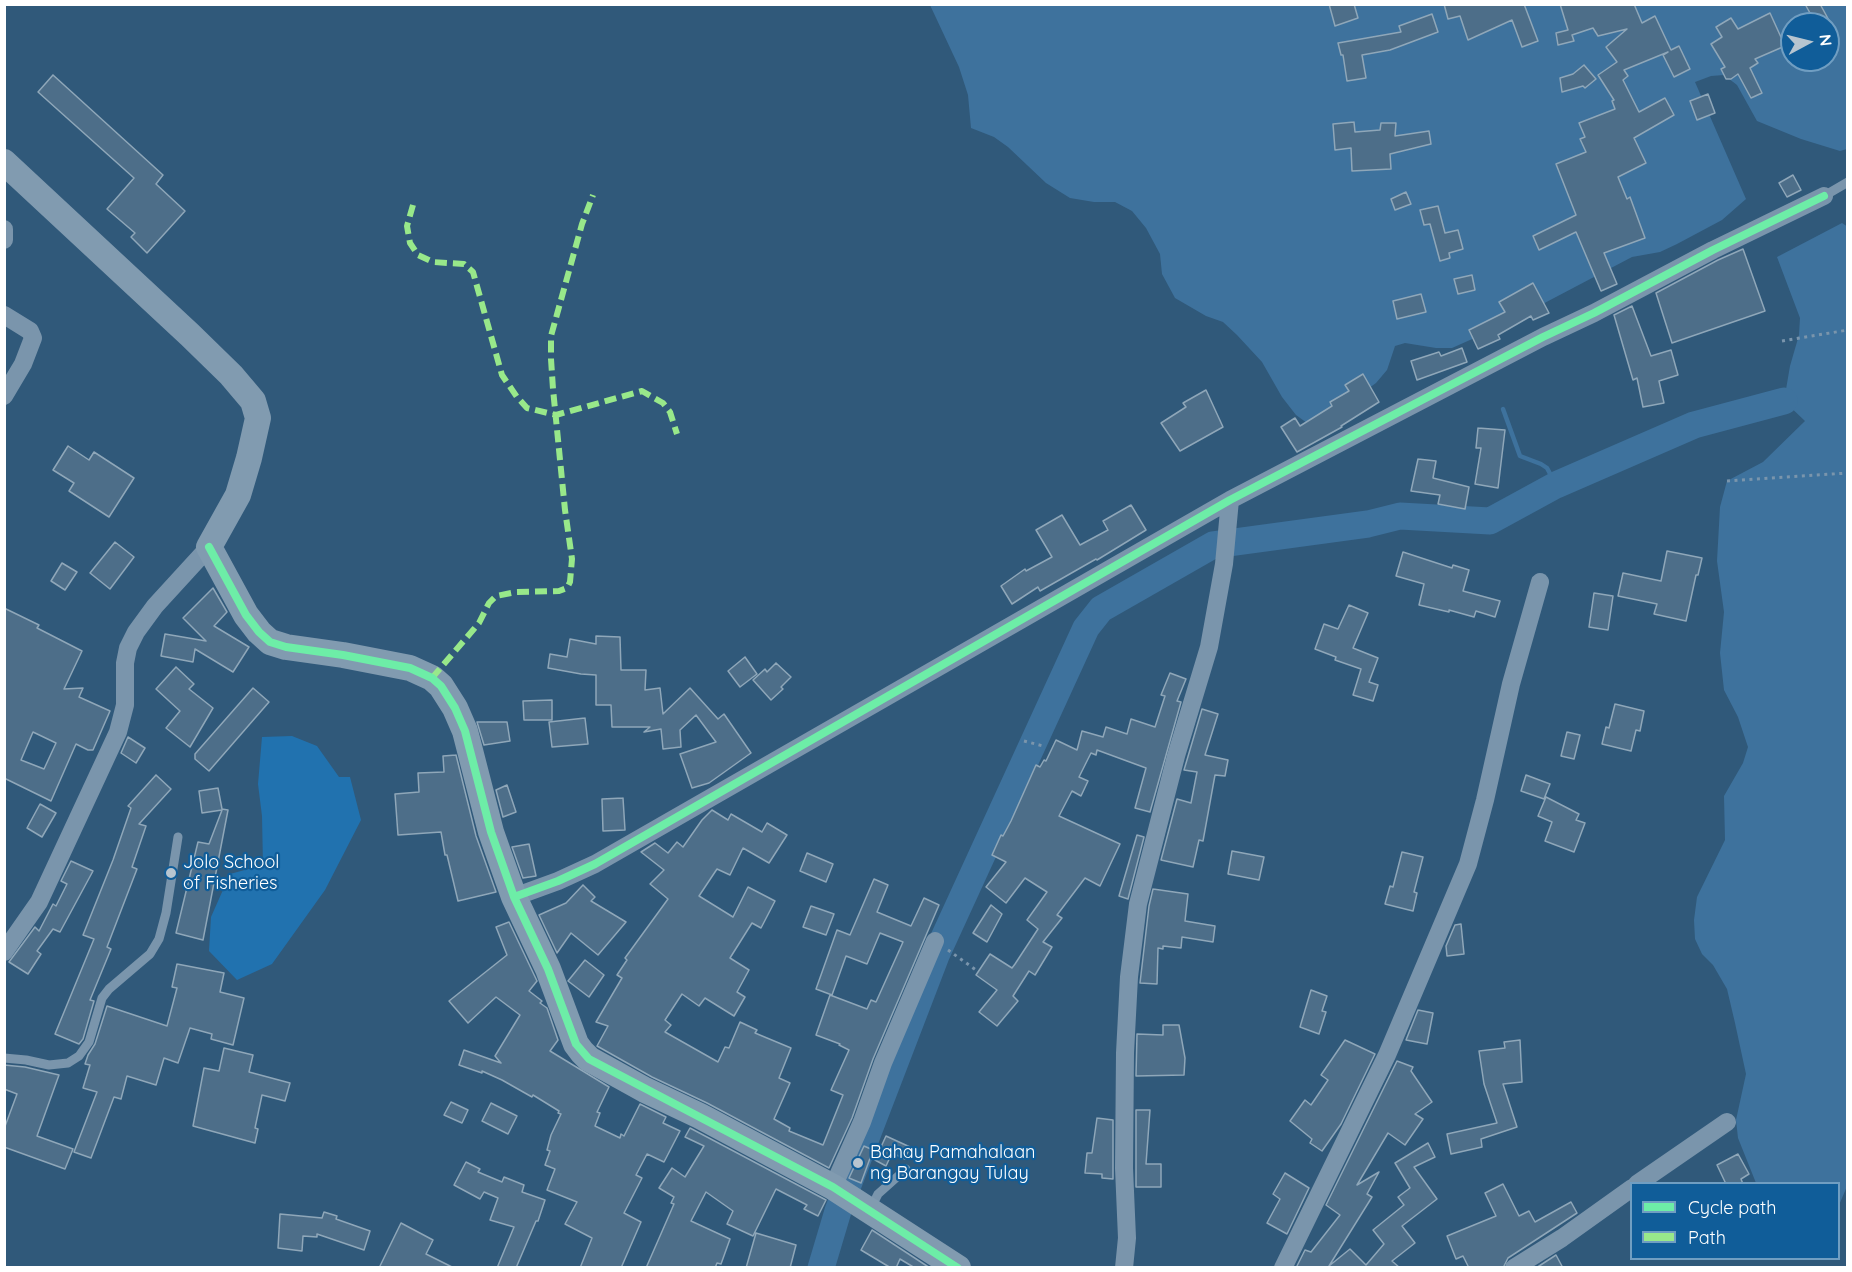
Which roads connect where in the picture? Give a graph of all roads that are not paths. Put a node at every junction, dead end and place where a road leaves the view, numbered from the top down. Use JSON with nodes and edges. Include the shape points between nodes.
{"nodes":[{"id":1,"x":4,"y":162,"type":"edge"},
{"id":2,"x":1848,"y":182,"type":"edge"},
{"id":3,"x":1824,"y":196,"type":"joint"},
{"id":4,"x":4,"y":229,"type":"edge"},
{"id":5,"x":4,"y":240,"type":"edge"},
{"id":6,"x":4,"y":315,"type":"edge"},
{"id":7,"x":6,"y":391,"type":"edge"},
{"id":8,"x":1230,"y":500,"type":"junction"},
{"id":9,"x":209,"y":547,"type":"junction"},
{"id":10,"x":1540,"y":582,"type":"dead end"},
{"id":11,"x":177,"y":837,"type":"dead end"},
{"id":12,"x":514,"y":897,"type":"junction"},
{"id":13,"x":940,"y":944,"type":"road end"},
{"id":14,"x":4,"y":951,"type":"edge"},
{"id":15,"x":4,"y":1058,"type":"edge"},
{"id":16,"x":1727,"y":1122,"type":"dead end"},
{"id":17,"x":906,"y":1169,"type":"dead end"},
{"id":18,"x":1640,"y":1182,"type":"edge"},
{"id":19,"x":1630,"y":1189,"type":"edge"},
{"id":20,"x":848,"y":1197,"type":"junction"},
{"id":21,"x":958,"y":1268,"type":"edge"},
{"id":22,"x":1124,"y":1268,"type":"edge"},
{"id":23,"x":1283,"y":1268,"type":"edge"},
{"id":24,"x":1514,"y":1268,"type":"edge"}],
"edges":[{"from":1,"to":9,"type":"street","via":[[254,400],[258,418],[238,495]]},
{"from":2,"to":3,"type":"lane"},
{"from":3,"to":8,"type":"street"},
{"from":4,"to":5,"type":"street"},
{"from":6,"to":7,"type":"street","via":[[30,331],[33,338]]},
{"from":8,"to":12,"type":"street","via":[[595,864]]},
{"from":8,"to":22,"type":"street","via":[[1215,622],[1138,904],[1125,1053]]},
{"from":9,"to":12,"type":"street","via":[[246,615],[270,642],[411,668],[441,686],[465,731],[491,832]]},
{"from":9,"to":14,"type":"street","via":[[136,632],[125,663],[125,705],[118,732],[39,902]]},
{"from":10,"to":23,"type":"street","via":[[1468,864],[1387,1055]]},
{"from":11,"to":15,"type":"lane","via":[[159,939],[150,954],[102,998],[88,1042],[79,1056],[68,1063],[49,1065]]},
{"from":12,"to":20,"type":"street","via":[[548,969],[576,1044],[589,1059]]},
{"from":13,"to":20,"type":"street","via":[[883,1063],[862,1122]]},
{"from":16,"to":18,"type":"street"},
{"from":17,"to":20,"type":"lane","via":[[878,1194]]},
{"from":19,"to":24,"type":"street"},
{"from":20,"to":21,"type":"street"}]}
